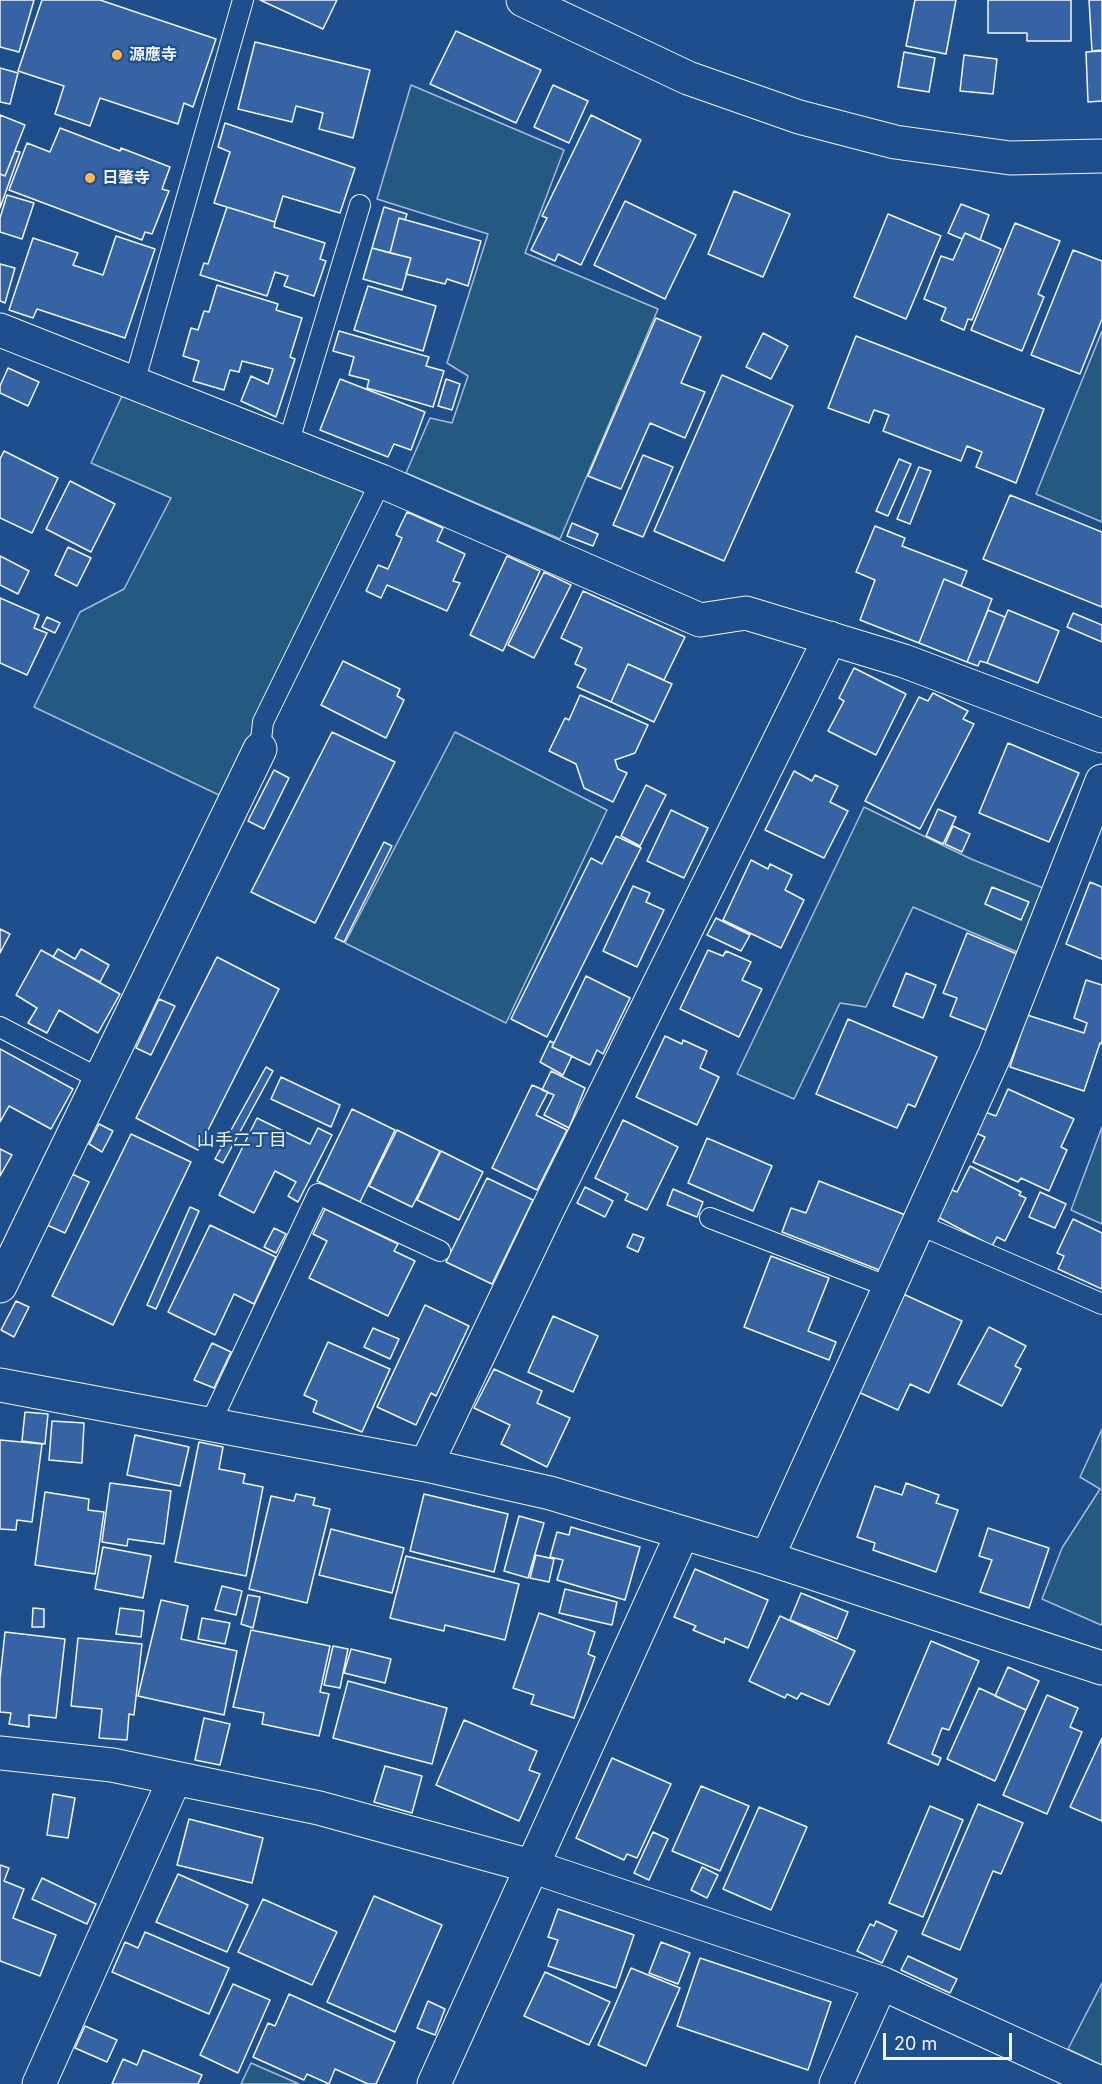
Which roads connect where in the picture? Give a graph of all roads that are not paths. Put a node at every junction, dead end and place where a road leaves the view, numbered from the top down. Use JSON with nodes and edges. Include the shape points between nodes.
{"nodes":[{"id":1,"x":243,"y":0,"type":"edge"},
{"id":2,"x":523,"y":0,"type":"edge"},
{"id":3,"x":1102,"y":156,"type":"edge"},
{"id":4,"x":360,"y":205,"type":"dead end"},
{"id":5,"x":2,"y":335,"type":"edge"},
{"id":6,"x":134,"y":383,"type":"junction"},
{"id":7,"x":288,"y":444,"type":"junction"},
{"id":8,"x":381,"y":481,"type":"junction"},
{"id":9,"x":830,"y":638,"type":"junction"},
{"id":10,"x":1102,"y":735,"type":"edge"},
{"id":11,"x":260,"y":749,"type":"joint"},
{"id":12,"x":1102,"y":781,"type":"edge"},
{"id":13,"x":0,"y":1028,"type":"edge"},
{"id":14,"x":100,"y":1079,"type":"junction"},
{"id":15,"x":710,"y":1218,"type":"dead end"},
{"id":16,"x":918,"y":1224,"type":"junction"},
{"id":17,"x":440,"y":1251,"type":"dead end"},
{"id":18,"x":0,"y":1286,"type":"edge"},
{"id":19,"x":889,"y":1287,"type":"junction"},
{"id":20,"x":1102,"y":1304,"type":"edge"},
{"id":21,"x":0,"y":1385,"type":"edge"},
{"id":22,"x":210,"y":1424,"type":"junction"},
{"id":23,"x":426,"y":1465,"type":"junction"},
{"id":24,"x":682,"y":1534,"type":"junction"},
{"id":25,"x":767,"y":1558,"type":"junction"},
{"id":26,"x":1102,"y":1668,"type":"edge"},
{"id":27,"x":0,"y":1753,"type":"edge"},
{"id":28,"x":176,"y":1778,"type":"junction"},
{"id":29,"x":534,"y":1867,"type":"junction"},
{"id":30,"x":881,"y":1983,"type":"junction"},
{"id":31,"x":39,"y":2084,"type":"edge"},
{"id":32,"x":434,"y":2084,"type":"edge"},
{"id":33,"x":836,"y":2084,"type":"edge"},
{"id":34,"x":1101,"y":2084,"type":"edge"}],
"edges":[{"from":1,"to":6,"type":"lane"},
{"from":2,"to":3,"type":"street","via":[[688,78],[799,117],[895,142],[1010,158]]},
{"from":4,"to":7,"type":"lane"},
{"from":5,"to":6,"type":"street"},
{"from":6,"to":7,"type":"street"},
{"from":7,"to":8,"type":"street"},
{"from":8,"to":9,"type":"street","via":[[700,620],[746,613]]},
{"from":8,"to":11,"type":"lane","via":[[263,722]]},
{"from":9,"to":10,"type":"street","via":[[904,661]]},
{"from":9,"to":23,"type":"street","via":[[551,1202]]},
{"from":11,"to":14,"type":"street"},
{"from":12,"to":16,"type":"street","via":[[994,1054]]},
{"from":13,"to":14,"type":"lane"},
{"from":14,"to":18,"type":"street"},
{"from":15,"to":19,"type":"lane"},
{"from":16,"to":19,"type":"street"},
{"from":16,"to":20,"type":"lane"},
{"from":17,"to":22,"type":"lane","via":[[318,1194]]},
{"from":19,"to":25,"type":"street"},
{"from":21,"to":22,"type":"street"},
{"from":22,"to":23,"type":"street"},
{"from":23,"to":24,"type":"street","via":[[550,1493]]},
{"from":24,"to":25,"type":"street"},
{"from":24,"to":29,"type":"street"},
{"from":25,"to":26,"type":"street"},
{"from":27,"to":28,"type":"street","via":[[112,1765]]},
{"from":28,"to":29,"type":"street","via":[[319,1808]]},
{"from":28,"to":31,"type":"street"},
{"from":29,"to":30,"type":"street"},
{"from":29,"to":32,"type":"street"},
{"from":30,"to":33,"type":"street"},
{"from":30,"to":34,"type":"street"}]}
